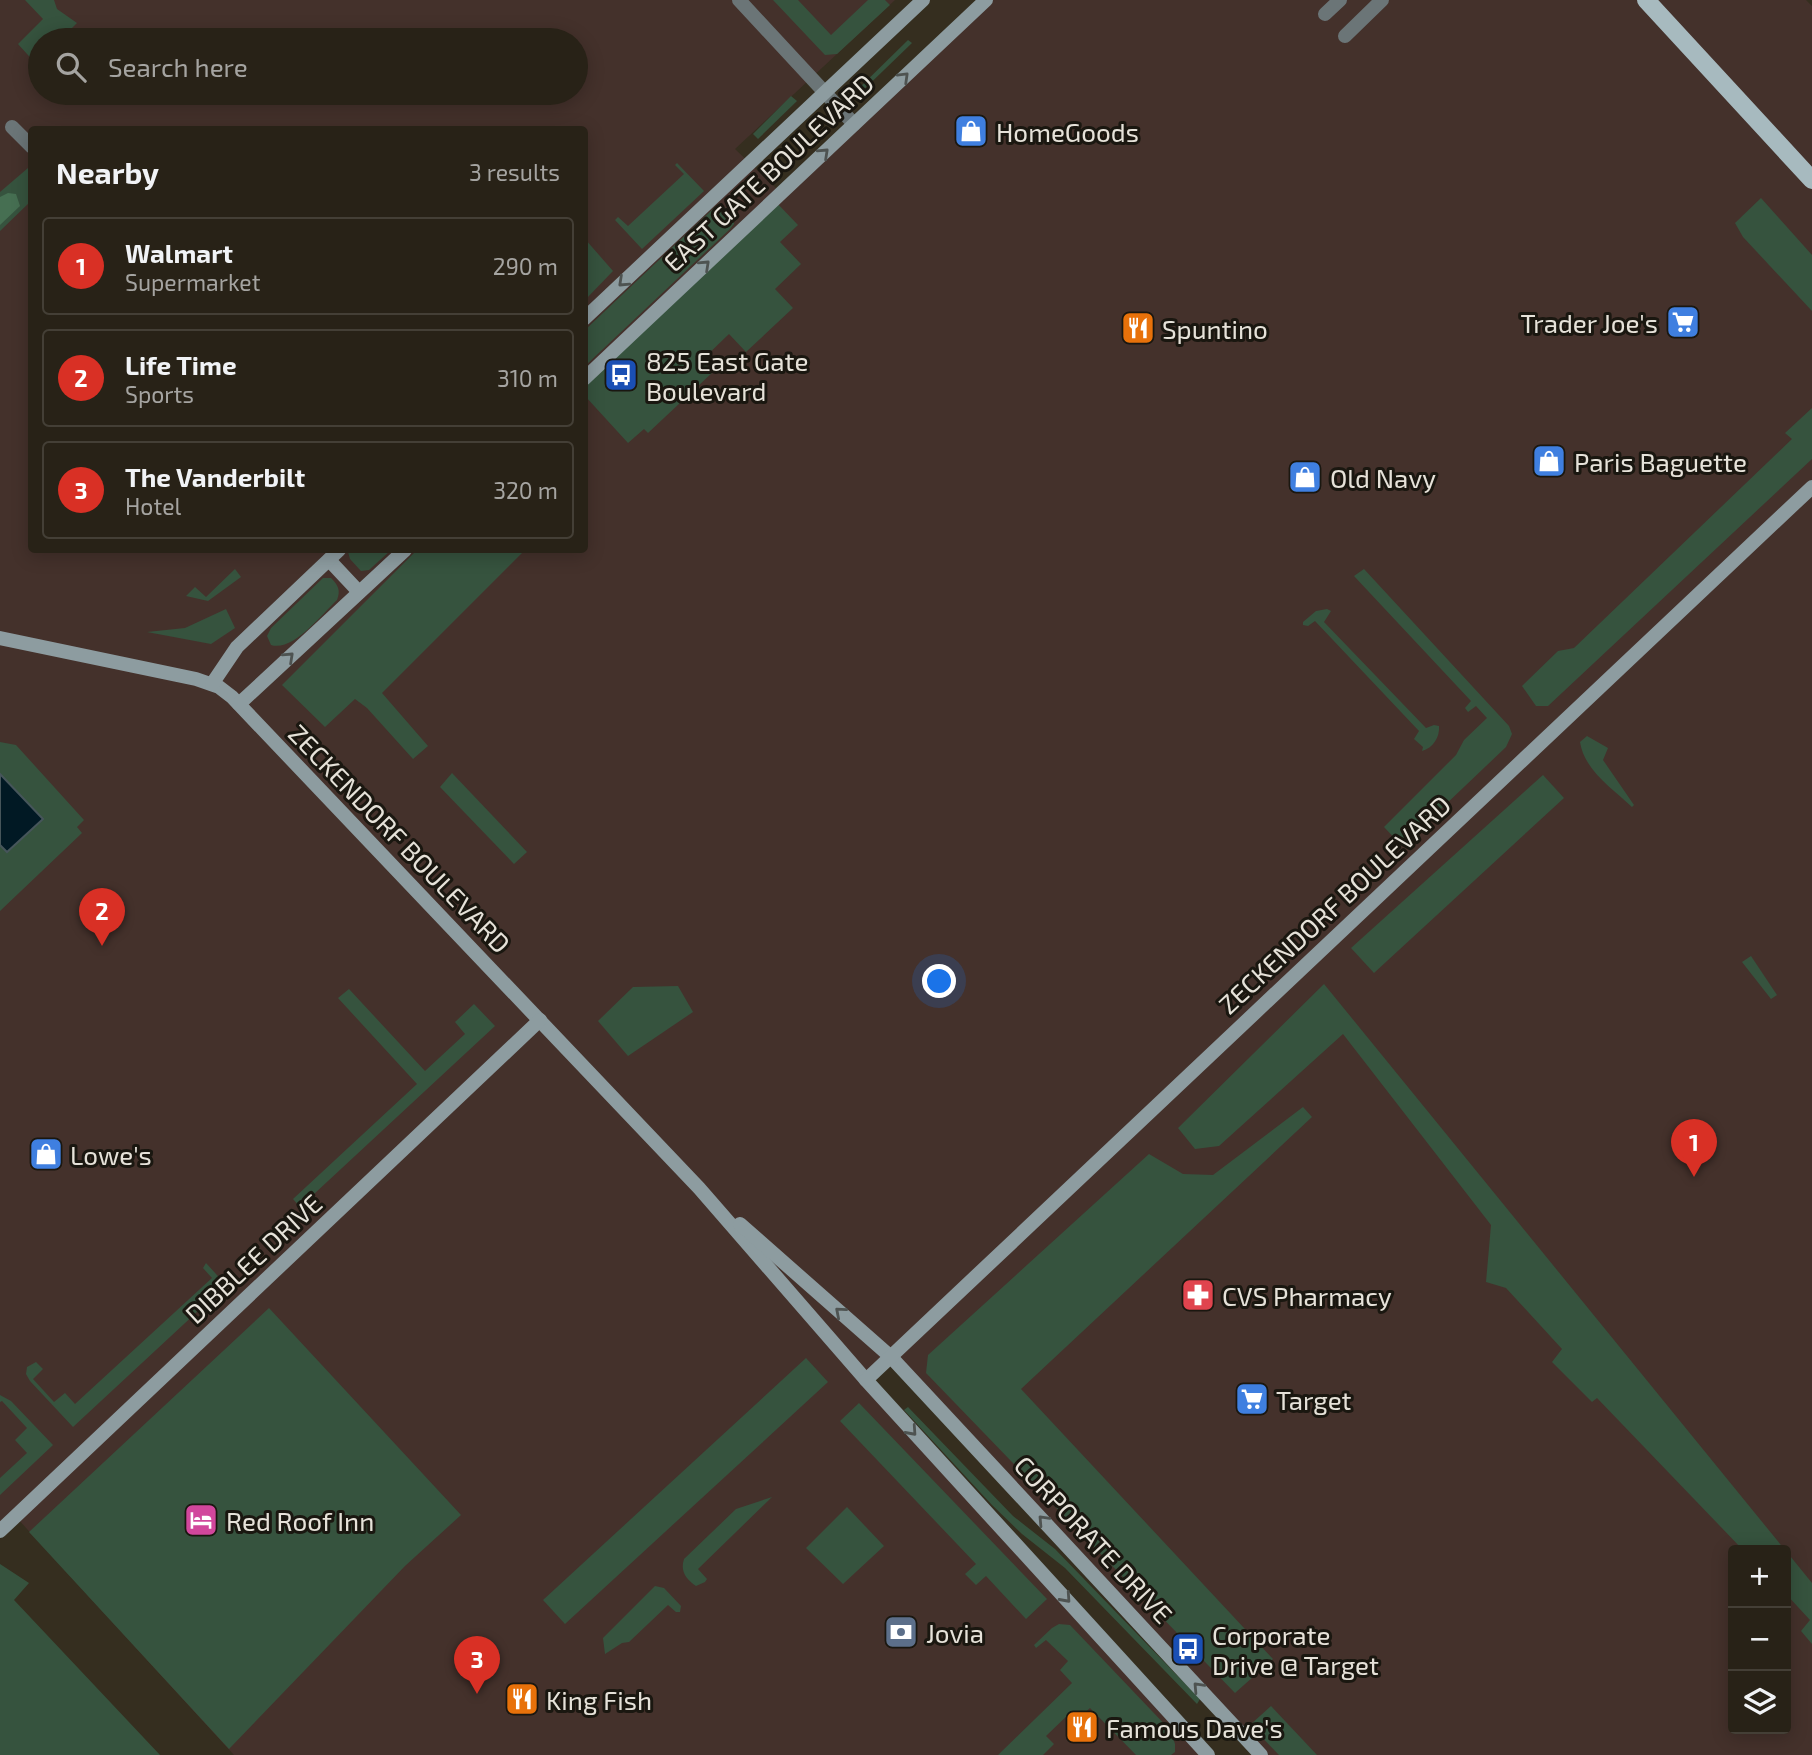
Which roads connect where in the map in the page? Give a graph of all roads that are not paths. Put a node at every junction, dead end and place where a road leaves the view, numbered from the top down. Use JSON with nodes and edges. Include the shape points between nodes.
{"nodes":[{"id":1,"x":739,"y":0,"type":"edge"},
{"id":2,"x":923,"y":0,"type":"edge"},
{"id":3,"x":986,"y":0,"type":"edge"},
{"id":4,"x":1340,"y":0,"type":"edge"},
{"id":5,"x":1382,"y":0,"type":"edge"},
{"id":6,"x":1646,"y":0,"type":"edge"},
{"id":7,"x":1325,"y":15,"type":"dead end"},
{"id":8,"x":1345,"y":36,"type":"dead end"},
{"id":9,"x":825,"y":93,"type":"junction"},
{"id":10,"x":854,"y":124,"type":"junction"},
{"id":11,"x":12,"y":127,"type":"dead end"},
{"id":12,"x":28,"y":143,"type":"edge"},
{"id":13,"x":1812,"y":180,"type":"edge"},
{"id":14,"x":588,"y":315,"type":"edge"},
{"id":15,"x":588,"y":375,"type":"edge"},
{"id":16,"x":1812,"y":487,"type":"edge"},
{"id":17,"x":402,"y":553,"type":"edge"},
{"id":18,"x":334,"y":555,"type":"edge"},
{"id":19,"x":359,"y":592,"type":"junction"},
{"id":20,"x":0,"y":638,"type":"edge"},
{"id":21,"x":212,"y":684,"type":"junction"},
{"id":22,"x":239,"y":704,"type":"junction"},
{"id":23,"x":540,"y":1020,"type":"junction"},
{"id":24,"x":699,"y":1188,"type":"junction"},
{"id":25,"x":891,"y":1357,"type":"junction"},
{"id":26,"x":866,"y":1380,"type":"junction"},
{"id":27,"x":0,"y":1531,"type":"edge"},
{"id":28,"x":1208,"y":1755,"type":"edge"},
{"id":29,"x":1261,"y":1755,"type":"edge"}],
"edges":[{"from":1,"to":9,"type":"street"},
{"from":2,"to":9,"type":"street","name":"EAST GATE BOULEVARD"},
{"from":10,"to":3,"type":"street","name":"EAST GATE BOULEVARD","one_way":true},
{"from":4,"to":7,"type":"street"},
{"from":5,"to":8,"type":"street"},
{"from":6,"to":13,"type":"main road"},
{"from":9,"to":10,"type":"street"},
{"from":9,"to":14,"type":"street","name":"EAST GATE BOULEVARD","one_way":true},
{"from":15,"to":10,"type":"street","name":"EAST GATE BOULEVARD","one_way":true},
{"from":11,"to":12,"type":"street"},
{"from":16,"to":25,"type":"street","name":"ZECKENDORF BOULEVARD"},
{"from":17,"to":19,"type":"street"},
{"from":18,"to":19,"type":"street"},
{"from":18,"to":21,"type":"street","via":[[237,647]]},
{"from":22,"to":19,"type":"street","one_way":true},
{"from":20,"to":21,"type":"street","name":"ZECKENDORF BOULEVARD"},
{"from":21,"to":22,"type":"street","name":"ZECKENDORF BOULEVARD"},
{"from":22,"to":23,"type":"street","name":"ZECKENDORF BOULEVARD"},
{"from":23,"to":24,"type":"street","name":"ZECKENDORF BOULEVARD"},
{"from":23,"to":27,"type":"street","name":"DIBBLEE DRIVE"},
{"from":25,"to":24,"type":"street","name":"ZECKENDORF BOULEVARD","one_way":true},
{"from":24,"to":26,"type":"street","name":"ZECKENDORF BOULEVARD"},
{"from":25,"to":26,"type":"street","name":"ZECKENDORF BOULEVARD"},
{"from":29,"to":25,"type":"street","name":"CORPORATE DRIVE","one_way":true},
{"from":26,"to":28,"type":"street","one_way":true}]}
